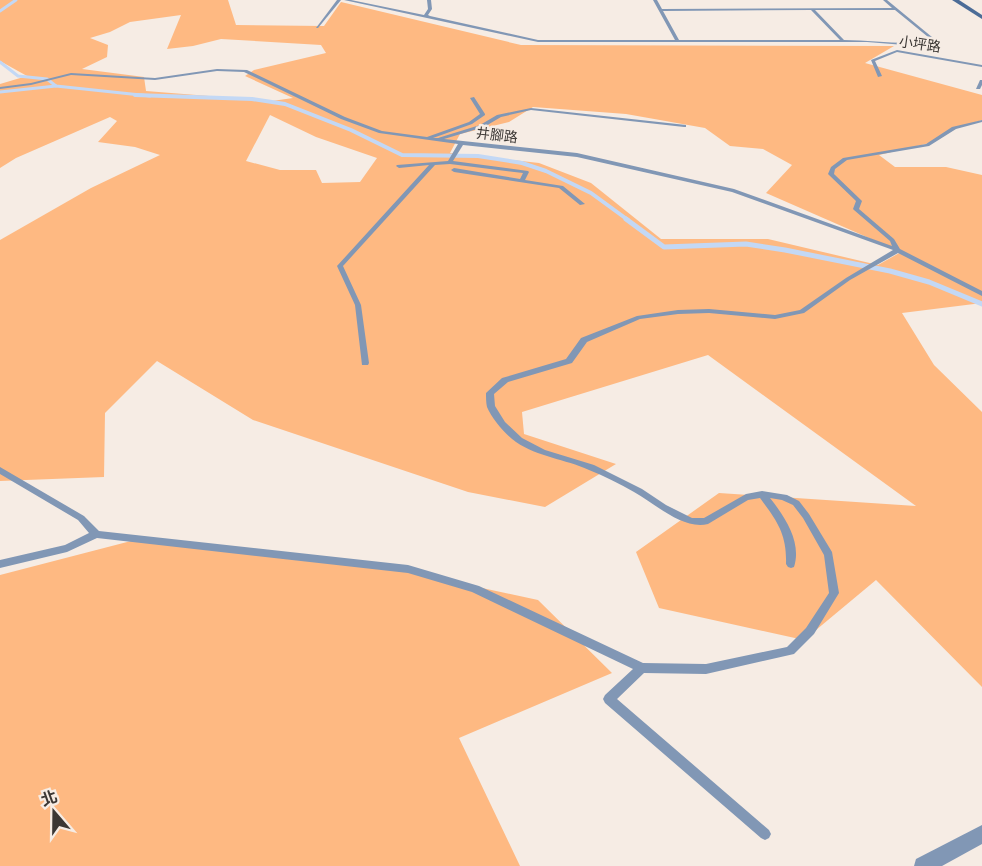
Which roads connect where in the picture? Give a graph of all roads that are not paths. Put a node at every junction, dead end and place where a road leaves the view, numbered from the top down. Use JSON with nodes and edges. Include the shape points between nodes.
{"nodes":[{"id":1,"x":339,"y":0,"type":"edge"},
{"id":2,"x":345,"y":0,"type":"edge"},
{"id":3,"x":429,"y":0,"type":"edge"},
{"id":4,"x":654,"y":0,"type":"edge"},
{"id":5,"x":885,"y":0,"type":"edge"},
{"id":6,"x":956,"y":0,"type":"edge"},
{"id":7,"x":812,"y":9,"type":"junction"},
{"id":8,"x":896,"y":9,"type":"junction"},
{"id":9,"x":660,"y":10,"type":"junction"},
{"id":10,"x":429,"y":17,"type":"junction"},
{"id":11,"x":982,"y":17,"type":"edge"},
{"id":12,"x":317,"y":27,"type":"dead end"},
{"id":13,"x":843,"y":41,"type":"junction"},
{"id":14,"x":678,"y":42,"type":"junction"},
{"id":15,"x":982,"y":66,"type":"edge"},
{"id":16,"x":880,"y":76,"type":"dead end"},
{"id":17,"x":982,"y":81,"type":"edge"},
{"id":18,"x":0,"y":88,"type":"edge"},
{"id":19,"x":978,"y":88,"type":"dead end"},
{"id":20,"x":472,"y":98,"type":"dead end"},
{"id":21,"x":982,"y":121,"type":"edge"},
{"id":22,"x":684,"y":126,"type":"dead end"},
{"id":23,"x":428,"y":138,"type":"junction"},
{"id":24,"x":437,"y":140,"type":"junction"},
{"id":25,"x":461,"y":143,"type":"junction"},
{"id":26,"x":450,"y":162,"type":"junction"},
{"id":27,"x":433,"y":164,"type":"junction"},
{"id":28,"x":399,"y":166,"type":"dead end"},
{"id":29,"x":454,"y":170,"type":"dead end"},
{"id":30,"x":522,"y":181,"type":"junction"},
{"id":31,"x":582,"y":204,"type":"dead end"},
{"id":32,"x":898,"y":250,"type":"junction"},
{"id":33,"x":982,"y":294,"type":"edge"},
{"id":34,"x":365,"y":363,"type":"dead end"},
{"id":35,"x":0,"y":470,"type":"edge"},
{"id":36,"x":762,"y":494,"type":"junction"},
{"id":37,"x":96,"y":534,"type":"junction"},
{"id":38,"x":0,"y":564,"type":"edge"},
{"id":39,"x":791,"y":564,"type":"dead end"},
{"id":40,"x":642,"y":668,"type":"junction"},
{"id":41,"x":765,"y":834,"type":"dead end"},
{"id":42,"x":982,"y":834,"type":"edge"},
{"id":43,"x":923,"y":866,"type":"edge"}],
"edges":[{"from":1,"to":12,"type":"lane"},
{"from":2,"to":10,"type":"lane"},
{"from":3,"to":10,"type":"lane"},
{"from":4,"to":9,"type":"lane"},
{"from":5,"to":8,"type":"lane"},
{"from":6,"to":11,"type":"street"},
{"from":7,"to":8,"type":"lane"},
{"from":7,"to":9,"type":"lane"},
{"from":7,"to":13,"type":"lane"},
{"from":8,"to":13,"type":"lane","via":[[936,42],[917,45]]},
{"from":9,"to":14,"type":"lane"},
{"from":10,"to":14,"type":"lane","via":[[526,40]]},
{"from":13,"to":14,"type":"lane"},
{"from":15,"to":16,"type":"lane","name":"小坪路","via":[[897,51],[873,60]]},
{"from":17,"to":19,"type":"lane"},
{"from":18,"to":23,"type":"lane","name":"井腳路","via":[[79,73],[155,79],[217,70],[245,71],[381,132]]},
{"from":20,"to":23,"type":"lane","via":[[483,114],[475,122]]},
{"from":21,"to":32,"type":"lane","via":[[954,128],[927,145],[845,159],[833,168],[831,174],[859,201],[855,208]]},
{"from":22,"to":24,"type":"lane","via":[[531,109],[499,116],[482,126]]},
{"from":23,"to":24,"type":"lane","name":"井腳路"},
{"from":24,"to":25,"type":"lane","name":"井腳路"},
{"from":25,"to":26,"type":"lane"},
{"from":25,"to":32,"type":"lane","name":"井腳路","via":[[587,157],[734,191]]},
{"from":26,"to":27,"type":"lane"},
{"from":26,"to":30,"type":"lane","via":[[526,172]]},
{"from":27,"to":28,"type":"lane"},
{"from":27,"to":34,"type":"lane","via":[[340,266],[358,305]]},
{"from":29,"to":30,"type":"lane"},
{"from":30,"to":31,"type":"lane","via":[[561,187]]},
{"from":32,"to":33,"type":"lane","name":"井腳路"},
{"from":32,"to":36,"type":"lane","via":[[802,312],[775,317],[709,311],[639,317],[584,340],[569,361],[505,380],[489,393],[496,415],[519,440],[542,452],[591,467],[691,521],[705,522],[746,497]]},
{"from":35,"to":37,"type":"lane","via":[[81,518]]},
{"from":36,"to":39,"type":"lane","via":[[789,532]]},
{"from":36,"to":40,"type":"lane","via":[[784,496],[796,503],[829,555],[834,593],[810,631],[790,651],[706,669]]},
{"from":37,"to":38,"type":"lane","via":[[67,548]]},
{"from":37,"to":40,"type":"lane","via":[[408,569],[475,589]]},
{"from":40,"to":41,"type":"lane","via":[[609,699]]},
{"from":42,"to":43,"type":"street"}]}
